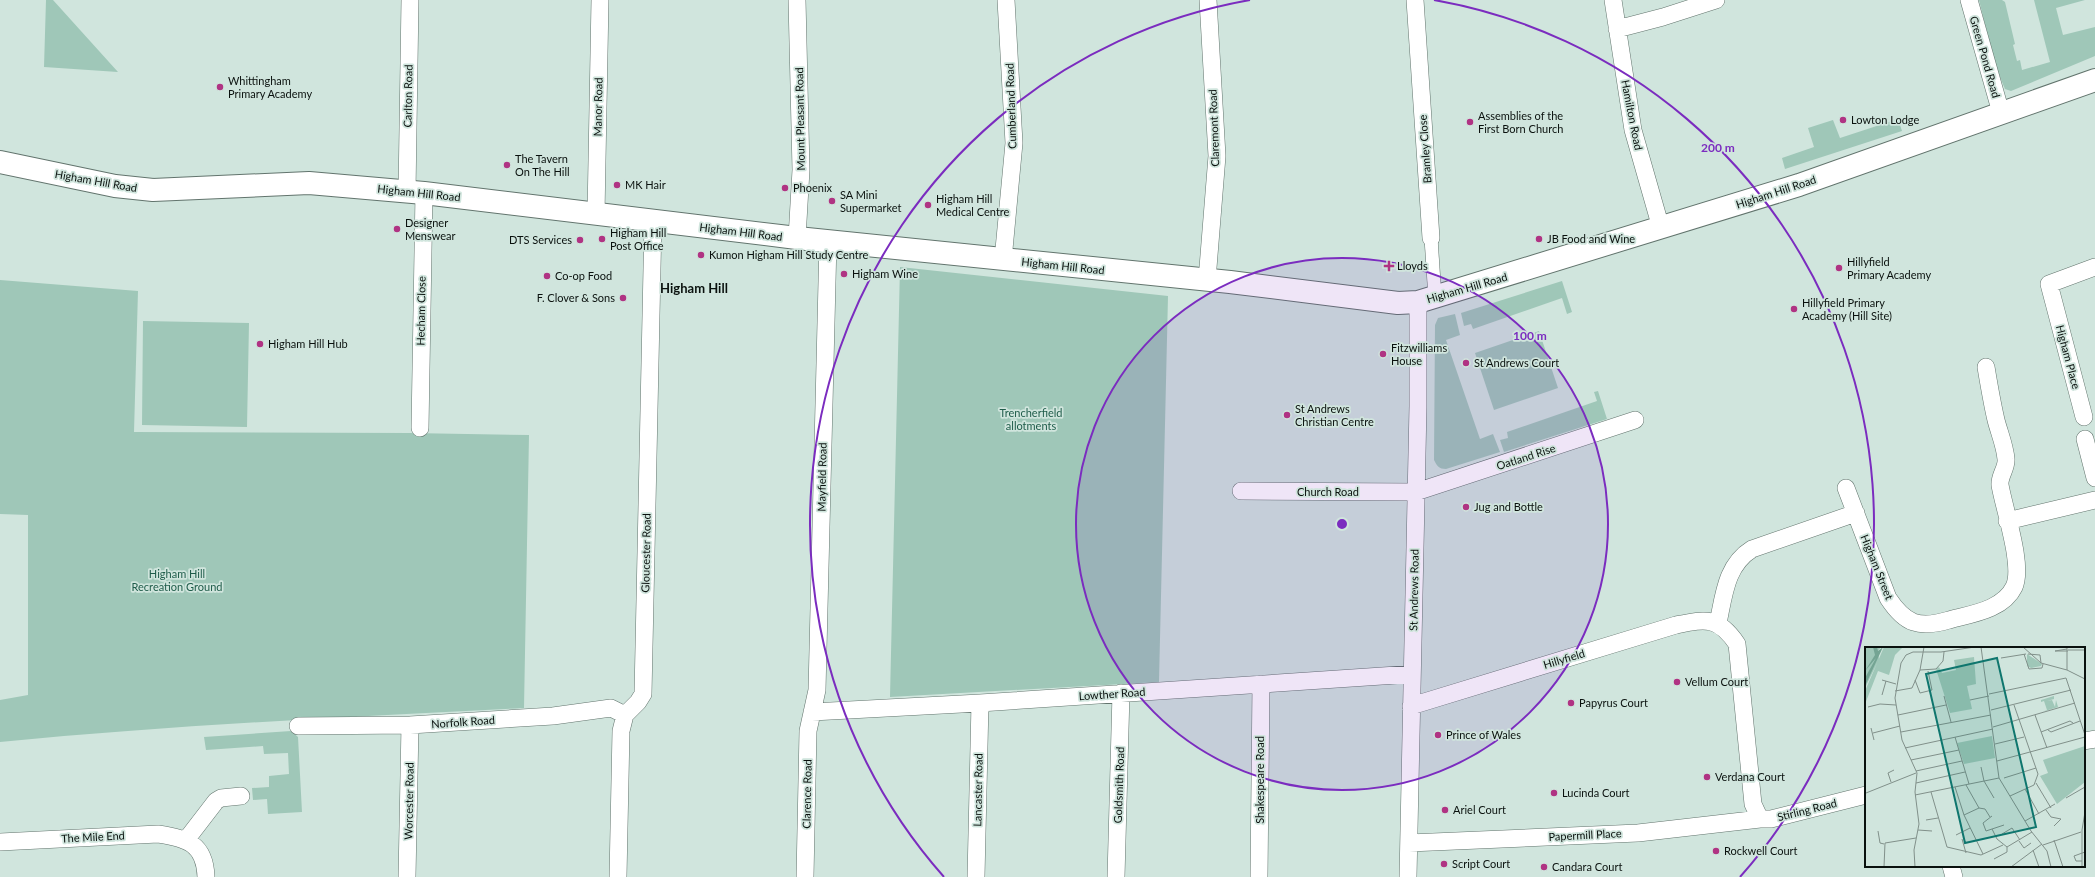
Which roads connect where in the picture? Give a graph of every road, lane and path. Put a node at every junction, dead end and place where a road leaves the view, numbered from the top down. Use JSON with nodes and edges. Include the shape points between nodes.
{"nodes":[{"id":1,"x":410,"y":0,"type":"edge"},
{"id":2,"x":600,"y":0,"type":"edge"},
{"id":3,"x":797,"y":0,"type":"edge"},
{"id":4,"x":1006,"y":0,"type":"edge"},
{"id":5,"x":1208,"y":0,"type":"edge"},
{"id":6,"x":1415,"y":0,"type":"edge"},
{"id":7,"x":1613,"y":0,"type":"edge"},
{"id":8,"x":1716,"y":0,"type":"edge"},
{"id":9,"x":1969,"y":0,"type":"edge"},
{"id":10,"x":1617,"y":29,"type":"junction"},
{"id":11,"x":2095,"y":80,"type":"edge"},
{"id":12,"x":2001,"y":114,"type":"junction"},
{"id":13,"x":0,"y":162,"type":"edge"},
{"id":14,"x":415,"y":192,"type":"junction"},
{"id":15,"x":596,"y":214,"type":"junction"},
{"id":16,"x":653,"y":221,"type":"junction"},
{"id":17,"x":1661,"y":228,"type":"junction"},
{"id":18,"x":796,"y":238,"type":"junction"},
{"id":19,"x":1431,"y":238,"type":"joint"},
{"id":20,"x":828,"y":241,"type":"junction"},
{"id":21,"x":1003,"y":260,"type":"junction"},
{"id":22,"x":2095,"y":267,"type":"edge"},
{"id":23,"x":1207,"y":280,"type":"junction"},
{"id":24,"x":1427,"y":300,"type":"junction"},
{"id":25,"x":1986,"y":367,"type":"dead end"},
{"id":26,"x":2084,"y":417,"type":"joint"},
{"id":27,"x":1635,"y":420,"type":"dead end"},
{"id":28,"x":420,"y":428,"type":"dead end"},
{"id":29,"x":2085,"y":439,"type":"joint"},
{"id":30,"x":2095,"y":478,"type":"edge"},
{"id":31,"x":1846,"y":488,"type":"dead end"},
{"id":32,"x":1241,"y":491,"type":"dead end"},
{"id":33,"x":1416,"y":492,"type":"junction"},
{"id":34,"x":2095,"y":500,"type":"edge"},
{"id":35,"x":1856,"y":513,"type":"junction"},
{"id":36,"x":2007,"y":521,"type":"junction"},
{"id":37,"x":1718,"y":623,"type":"junction"},
{"id":38,"x":1412,"y":674,"type":"junction"},
{"id":39,"x":1261,"y":684,"type":"junction"},
{"id":40,"x":1121,"y":693,"type":"junction"},
{"id":41,"x":980,"y":703,"type":"junction"},
{"id":42,"x":1411,"y":706,"type":"junction"},
{"id":43,"x":812,"y":712,"type":"junction"},
{"id":44,"x":625,"y":715,"type":"junction"},
{"id":45,"x":415,"y":725,"type":"junction"},
{"id":46,"x":298,"y":726,"type":"dead end"},
{"id":47,"x":2095,"y":739,"type":"edge"},
{"id":48,"x":2085,"y":741,"type":"edge"},
{"id":49,"x":1865,"y":795,"type":"edge"},
{"id":50,"x":241,"y":796,"type":"dead end"},
{"id":51,"x":1760,"y":819,"type":"junction"},
{"id":52,"x":186,"y":840,"type":"junction"},
{"id":53,"x":0,"y":842,"type":"edge"},
{"id":54,"x":1409,"y":843,"type":"junction"},
{"id":55,"x":1951,"y":867,"type":"edge"},
{"id":56,"x":206,"y":877,"type":"edge"},
{"id":57,"x":407,"y":877,"type":"edge"},
{"id":58,"x":618,"y":877,"type":"edge"},
{"id":59,"x":806,"y":877,"type":"edge"},
{"id":60,"x":976,"y":877,"type":"edge"},
{"id":61,"x":1116,"y":877,"type":"edge"},
{"id":62,"x":1259,"y":877,"type":"edge"},
{"id":63,"x":1408,"y":877,"type":"edge"},
{"id":64,"x":1954,"y":877,"type":"edge"}],
"edges":[{"from":1,"to":14,"type":"street","name":"Carlton Road"},
{"from":2,"to":15,"type":"street","name":"Manor Road"},
{"from":3,"to":18,"type":"street","name":"Mount Pleasant Road","via":[[801,170]]},
{"from":4,"to":21,"type":"street","name":"Cumberland Road","via":[[1014,144]]},
{"from":5,"to":23,"type":"street","name":"Claremont Road","via":[[1217,156]]},
{"from":6,"to":19,"type":"street","name":"Bramley Close"},
{"from":7,"to":10,"type":"street","name":"Hamilton Road"},
{"from":8,"to":10,"type":"street"},
{"from":9,"to":12,"type":"street","name":"Green Pond Road"},
{"from":10,"to":17,"type":"street","name":"Hamilton Road","via":[[1633,130]]},
{"from":11,"to":12,"type":"street","name":"Higham Hill Road"},
{"from":12,"to":17,"type":"street","name":"Higham Hill Road","via":[[1798,185]]},
{"from":13,"to":14,"type":"street","name":"Higham Hill Road","via":[[116,186],[153,190],[309,183]]},
{"from":14,"to":15,"type":"street","name":"Higham Hill Road"},
{"from":14,"to":28,"type":"street","name":"Hecham Close"},
{"from":15,"to":16,"type":"street","name":"Higham Hill Road"},
{"from":16,"to":18,"type":"street","name":"Higham Hill Road"},
{"from":16,"to":44,"type":"street","name":"Gloucester Road","via":[[643,694]]},
{"from":17,"to":24,"type":"street","name":"Higham Hill Road"},
{"from":18,"to":20,"type":"street","name":"Higham Hill Road"},
{"from":19,"to":24,"type":"street","name":"Bramley Close"},
{"from":20,"to":21,"type":"street","name":"Higham Hill Road"},
{"from":20,"to":43,"type":"street","name":"Mayfield Road","via":[[817,684]]},
{"from":21,"to":23,"type":"street","name":"Higham Hill Road"},
{"from":22,"to":26,"type":"street","name":"Higham Place","via":[[2049,284]]},
{"from":23,"to":24,"type":"street","name":"Higham Hill Road","via":[[1398,303]]},
{"from":24,"to":33,"type":"street","name":"St Andrews Road"},
{"from":25,"to":36,"type":"street","name":"Higham Street","via":[[2006,460],[1999,483]]},
{"from":26,"to":29,"type":"street","name":"Higham Place"},
{"from":27,"to":33,"type":"street","name":"Oatland Rise"},
{"from":29,"to":30,"type":"street","name":"Higham Place"},
{"from":31,"to":35,"type":"street","name":"Higham Street"},
{"from":32,"to":33,"type":"street","name":"Church Road"},
{"from":33,"to":38,"type":"street","name":"St Andrews Road"},
{"from":34,"to":36,"type":"street"},
{"from":35,"to":36,"type":"street","name":"Higham Street","via":[[1888,598],[1896,611],[1919,624],[1935,624],[1994,607],[2007,597],[2015,586],[2017,574],[2017,561]]},
{"from":35,"to":37,"type":"street","via":[[1752,549],[1740,556],[1733,567]]},
{"from":37,"to":42,"type":"street","name":"Hillyfield","via":[[1700,620],[1676,625]]},
{"from":37,"to":51,"type":"street","via":[[1728,630],[1737,644],[1753,804]]},
{"from":38,"to":39,"type":"street","name":"Lowther Road"},
{"from":38,"to":42,"type":"street","name":"St Andrews Road"},
{"from":39,"to":40,"type":"street","name":"Lowther Road"},
{"from":39,"to":62,"type":"street","name":"Shakespeare Road"},
{"from":40,"to":41,"type":"street","name":"Lowther Road"},
{"from":40,"to":61,"type":"street","name":"Goldsmith Road"},
{"from":41,"to":43,"type":"street","name":"Lowther Road"},
{"from":41,"to":60,"type":"street","name":"Lancaster Road"},
{"from":42,"to":54,"type":"street","name":"St Andrews Road"},
{"from":43,"to":59,"type":"street","name":"Clarence Road","via":[[808,731]]},
{"from":44,"to":45,"type":"street","name":"Norfolk Road","via":[[610,708],[553,716]]},
{"from":44,"to":58,"type":"street","via":[[621,732]]},
{"from":45,"to":46,"type":"street","name":"Norfolk Road"},
{"from":45,"to":57,"type":"street","name":"Worcester Road"},
{"from":47,"to":48,"type":"street"},
{"from":49,"to":51,"type":"street","name":"Stirling Road","via":[[1771,819]]},
{"from":50,"to":52,"type":"street","via":[[221,798]]},
{"from":51,"to":54,"type":"street","name":"Papermill Place","via":[[1638,833]]},
{"from":52,"to":53,"type":"street","name":"The Mile End","via":[[158,834]]},
{"from":52,"to":56,"type":"street","name":"The Mile End","via":[[202,854],[206,864]]},
{"from":54,"to":63,"type":"street","name":"St Andrews Road"},
{"from":55,"to":64,"type":"street"}]}
